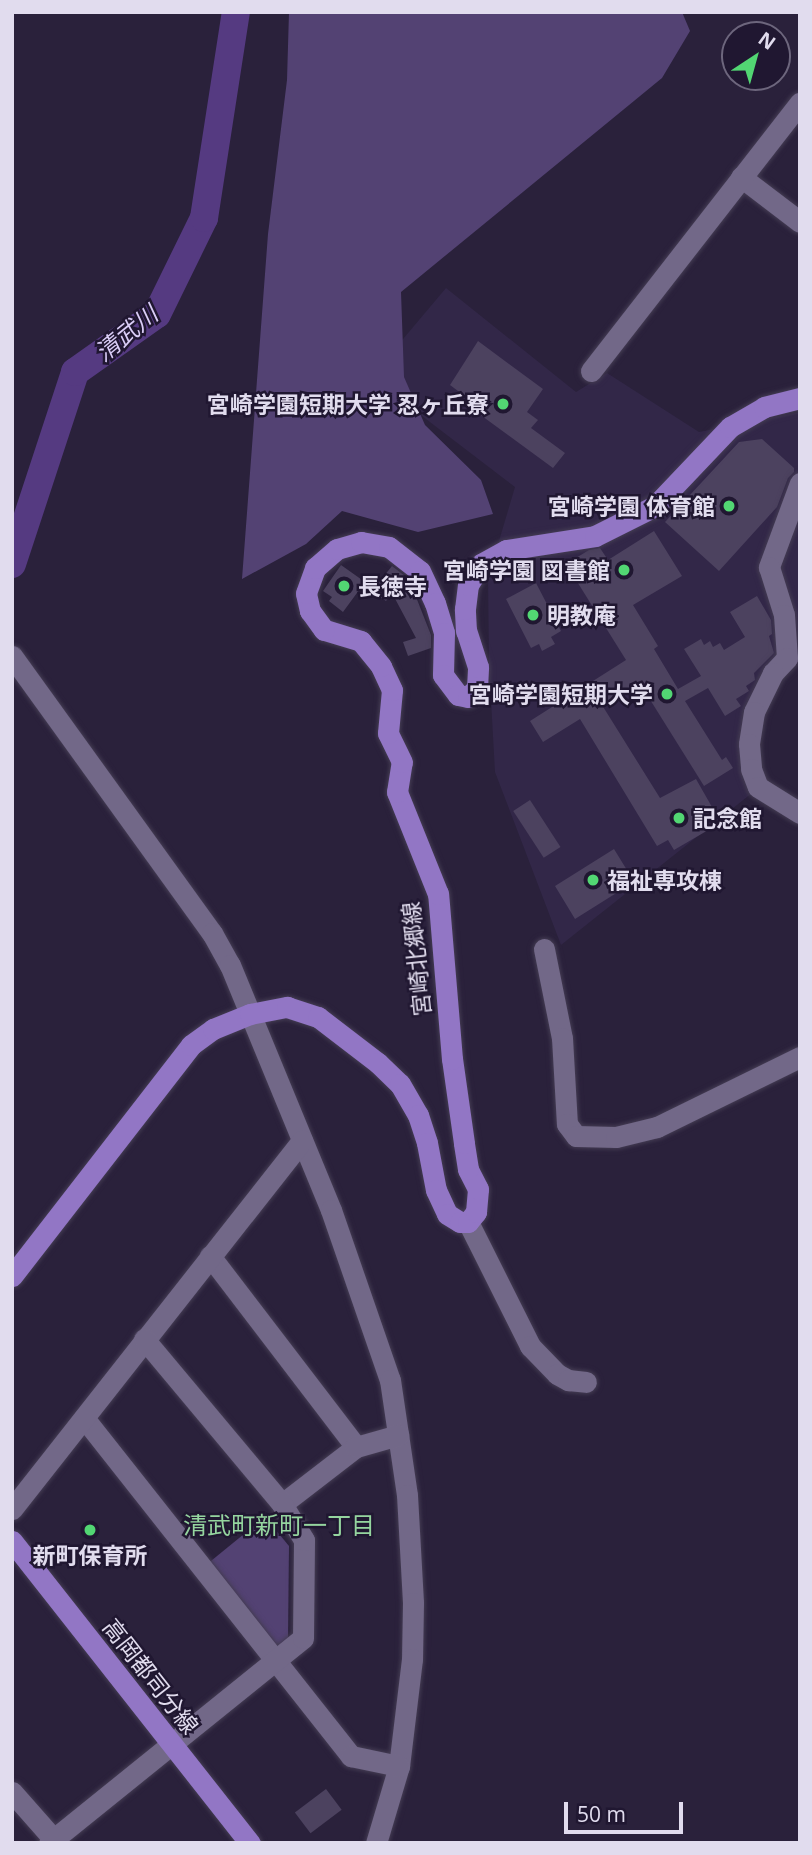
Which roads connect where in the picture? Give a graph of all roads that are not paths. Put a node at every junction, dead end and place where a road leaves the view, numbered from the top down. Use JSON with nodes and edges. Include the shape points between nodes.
{"nodes":[{"id":1,"x":800,"y":103,"type":"edge"},
{"id":2,"x":741,"y":177,"type":"junction"},
{"id":3,"x":800,"y":222,"type":"edge"},
{"id":4,"x":591,"y":371,"type":"dead end"},
{"id":5,"x":800,"y":398,"type":"edge"},
{"id":6,"x":800,"y":483,"type":"edge"},
{"id":7,"x":12,"y":656,"type":"edge"},
{"id":8,"x":800,"y":813,"type":"edge"},
{"id":9,"x":544,"y":948,"type":"dead end"},
{"id":10,"x":250,"y":1014,"type":"junction"},
{"id":11,"x":800,"y":1057,"type":"edge"},
{"id":12,"x":302,"y":1140,"type":"junction"},
{"id":13,"x":468,"y":1222,"type":"junction"},
{"id":14,"x":209,"y":1256,"type":"junction"},
{"id":15,"x":12,"y":1276,"type":"edge"},
{"id":16,"x":144,"y":1339,"type":"junction"},
{"id":17,"x":586,"y":1382,"type":"dead end"},
{"id":18,"x":84,"y":1419,"type":"junction"},
{"id":19,"x":398,"y":1435,"type":"junction"},
{"id":20,"x":356,"y":1447,"type":"junction"},
{"id":21,"x":282,"y":1504,"type":"junction"},
{"id":22,"x":12,"y":1508,"type":"edge"},
{"id":23,"x":12,"y":1541,"type":"edge"},
{"id":24,"x":274,"y":1663,"type":"junction"},
{"id":25,"x":172,"y":1745,"type":"junction"},
{"id":26,"x":399,"y":1766,"type":"junction"},
{"id":27,"x":12,"y":1792,"type":"edge"},
{"id":28,"x":53,"y":1841,"type":"edge"},
{"id":29,"x":250,"y":1843,"type":"edge"},
{"id":30,"x":376,"y":1843,"type":"edge"}],
"edges":[{"from":1,"to":2,"type":"street"},
{"from":2,"to":3,"type":"street"},
{"from":2,"to":4,"type":"street"},
{"from":5,"to":13,"type":"main road","name":"宮崎北郷線","via":[[764,407],[730,427],[655,506],[595,536],[506,550],[481,564],[468,585],[465,610],[466,631],[478,667],[477,688],[468,697],[458,695],[443,675],[444,633],[420,571],[389,547],[361,542],[337,549],[315,568],[306,593],[310,611],[324,630],[360,641],[382,666],[392,690],[388,733],[402,762],[397,792],[438,894],[462,1131],[468,1169],[478,1189],[476,1212]]},
{"from":6,"to":8,"type":"street","via":[[769,567],[784,615],[787,658],[773,673],[754,712],[749,744],[758,786]]},
{"from":7,"to":10,"type":"street","via":[[212,933]]},
{"from":9,"to":11,"type":"street","via":[[562,1038],[567,1124],[576,1136],[616,1137],[657,1127]]},
{"from":10,"to":12,"type":"street"},
{"from":10,"to":13,"type":"main road","via":[[287,1007],[318,1017],[378,1063],[400,1084],[418,1115],[436,1191],[447,1214]]},
{"from":10,"to":15,"type":"main road","via":[[213,1029],[191,1045]]},
{"from":12,"to":14,"type":"street"},
{"from":12,"to":19,"type":"street","via":[[373,1326],[390,1380]]},
{"from":13,"to":17,"type":"street","via":[[530,1346],[557,1374]]},
{"from":14,"to":16,"type":"street"},
{"from":14,"to":20,"type":"street"},
{"from":16,"to":18,"type":"street"},
{"from":16,"to":21,"type":"street"},
{"from":18,"to":22,"type":"street"},
{"from":18,"to":24,"type":"street"},
{"from":19,"to":20,"type":"street"},
{"from":19,"to":26,"type":"street","via":[[407,1495],[413,1603]]},
{"from":20,"to":21,"type":"street"},
{"from":21,"to":24,"type":"street","via":[[304,1540],[303,1638]]},
{"from":23,"to":25,"type":"main road","name":"高岡都司分線"},
{"from":24,"to":25,"type":"street"},
{"from":24,"to":26,"type":"street","via":[[351,1756]]},
{"from":25,"to":28,"type":"street"},
{"from":25,"to":29,"type":"main road","name":"高岡都司分線"},
{"from":26,"to":30,"type":"street"},
{"from":27,"to":28,"type":"street"}]}
